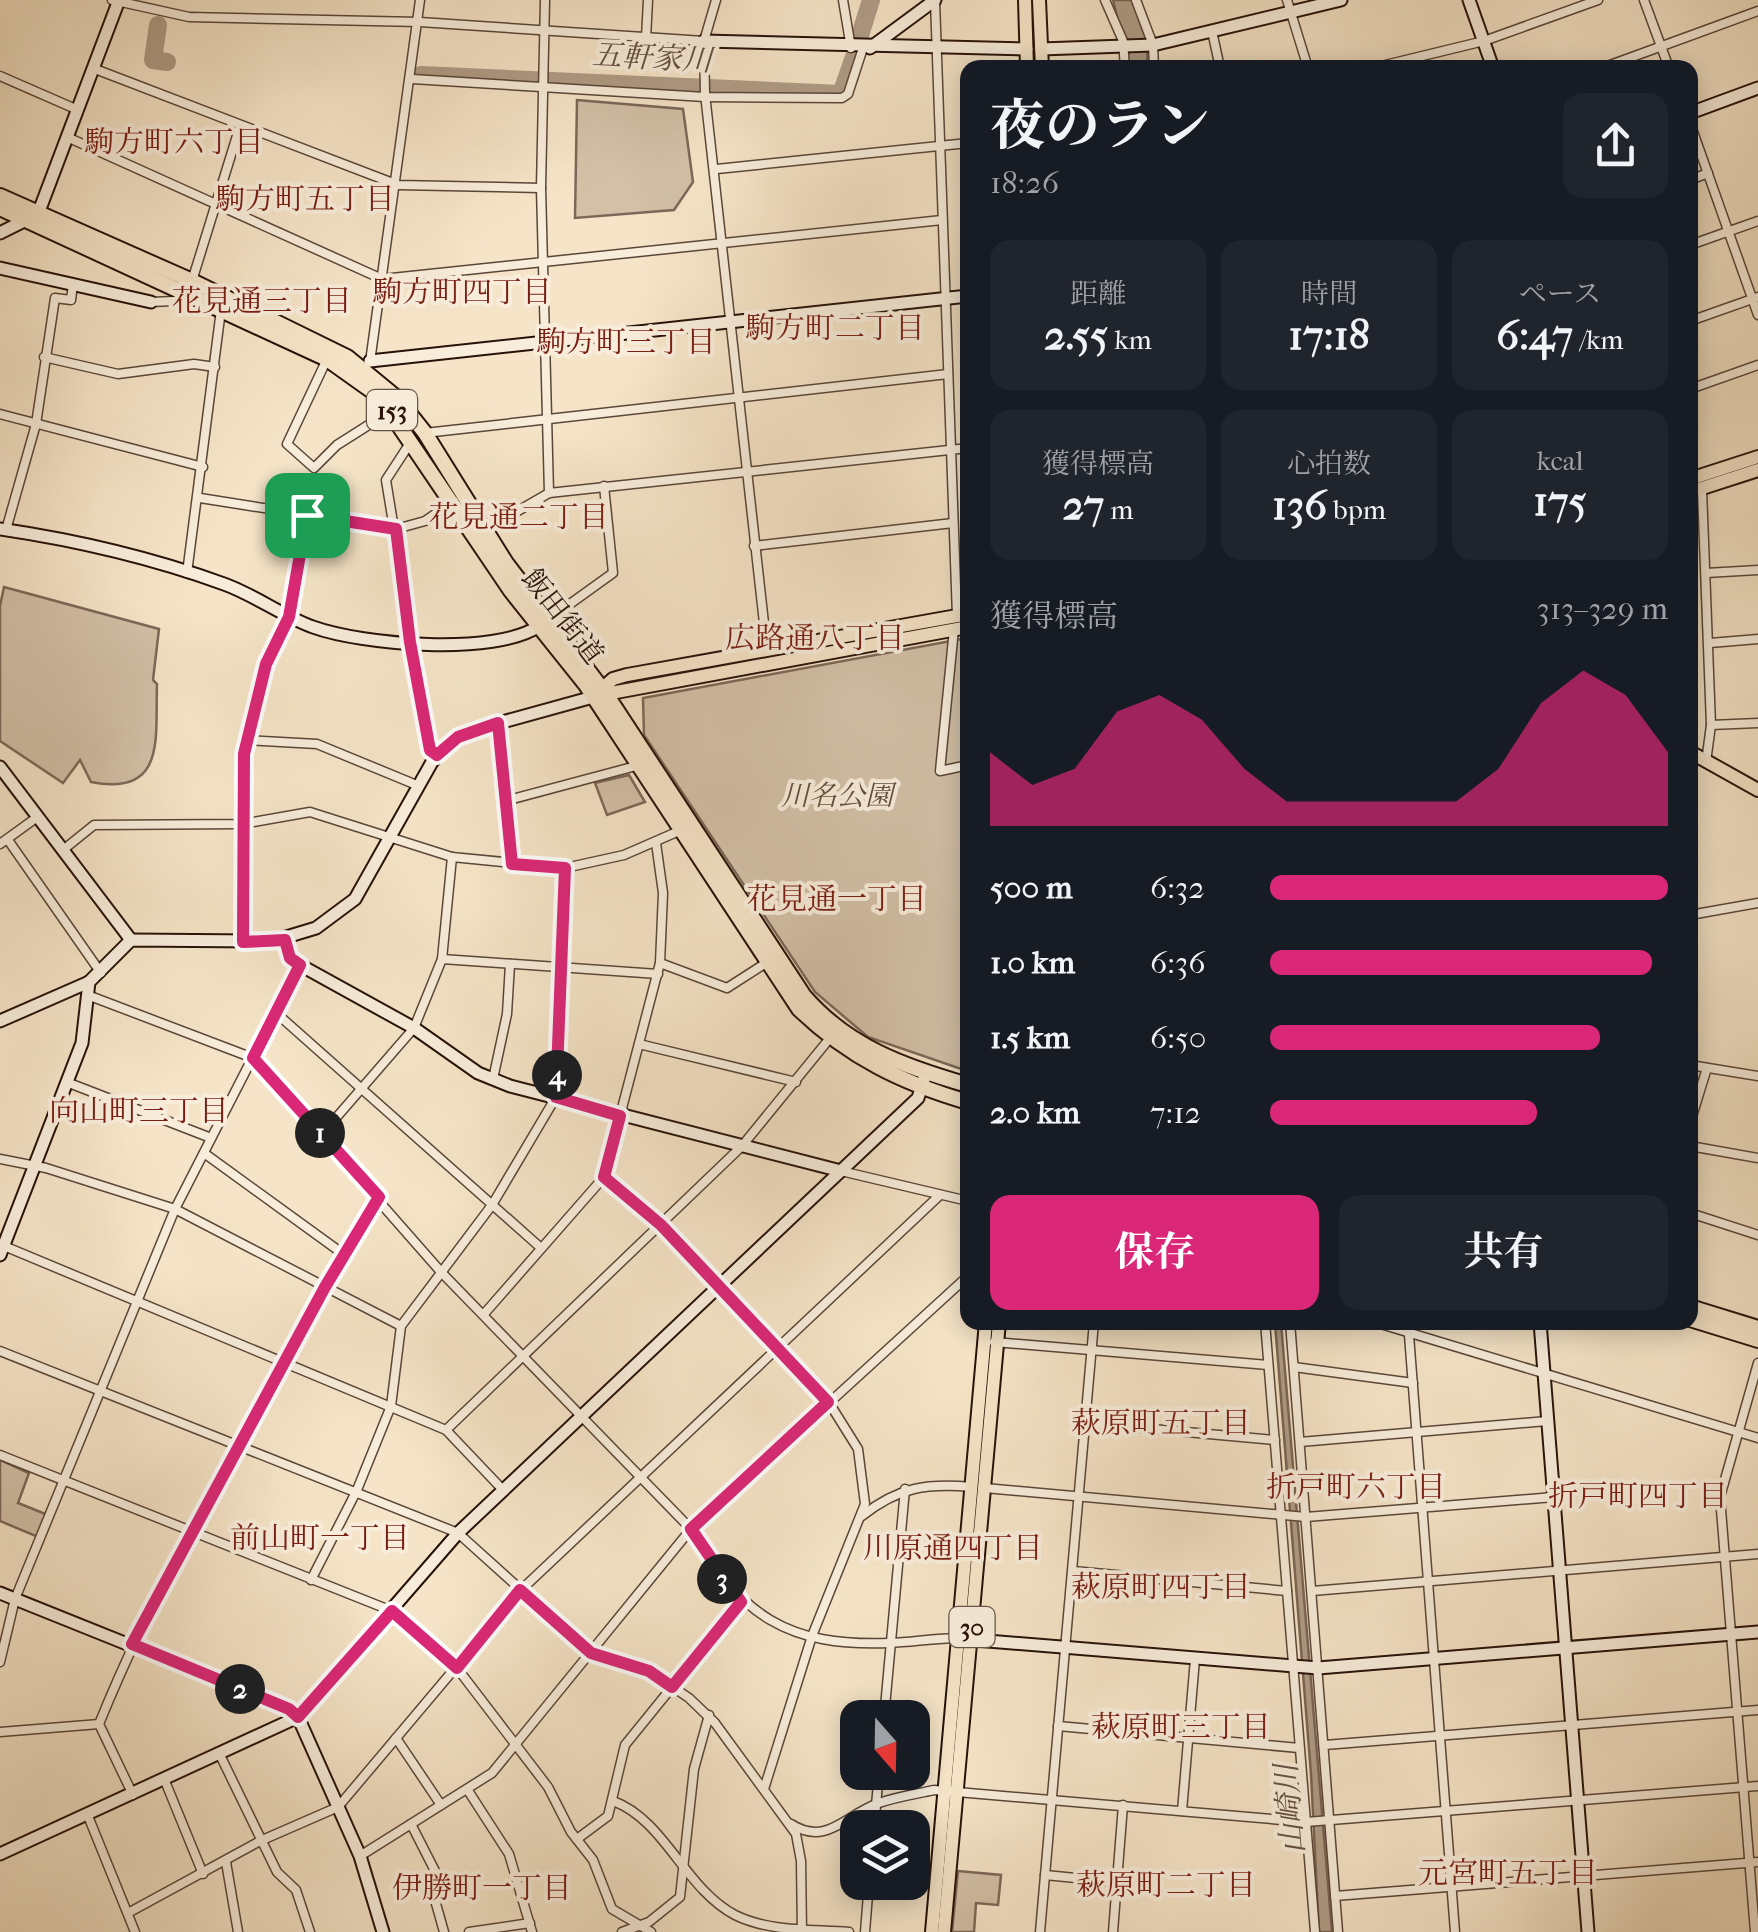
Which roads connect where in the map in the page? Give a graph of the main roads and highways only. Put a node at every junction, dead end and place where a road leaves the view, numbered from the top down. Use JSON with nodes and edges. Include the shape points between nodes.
{"nodes":[{"id":1,"x":1026,"y":0,"type":"edge"},
{"id":2,"x":1039,"y":0,"type":"edge"},
{"id":3,"x":1034,"y":49,"type":"junction"},
{"id":4,"x":1031,"y":60,"type":"edge"},
{"id":5,"x":1039,"y":60,"type":"edge"},
{"id":6,"x":0,"y":196,"type":"edge"},
{"id":7,"x":0,"y":208,"type":"edge"},
{"id":8,"x":31,"y":217,"type":"junction"},
{"id":9,"x":364,"y":370,"type":"junction"},
{"id":10,"x":419,"y":436,"type":"junction"},
{"id":11,"x":1758,"y":456,"type":"edge"},
{"id":12,"x":1758,"y":470,"type":"edge"},
{"id":13,"x":1698,"y":476,"type":"edge"},
{"id":14,"x":1698,"y":490,"type":"edge"},
{"id":15,"x":960,"y":621,"type":"edge"},
{"id":16,"x":960,"y":621,"type":"edge"},
{"id":17,"x":544,"y":623,"type":"junction"},
{"id":18,"x":600,"y":692,"type":"junction"},
{"id":19,"x":1698,"y":757,"type":"edge"},
{"id":20,"x":1758,"y":790,"type":"edge"},
{"id":21,"x":960,"y":1083,"type":"edge"},
{"id":22,"x":960,"y":1100,"type":"edge"},
{"id":23,"x":1698,"y":1309,"type":"edge"},
{"id":24,"x":1698,"y":1321,"type":"edge"},
{"id":25,"x":1758,"y":1328,"type":"edge"},
{"id":26,"x":988,"y":1330,"type":"edge"},
{"id":27,"x":996,"y":1330,"type":"edge"},
{"id":28,"x":1758,"y":1340,"type":"edge"},
{"id":29,"x":991,"y":1341,"type":"junction"},
{"id":30,"x":950,"y":1790,"type":"junction"},
{"id":31,"x":932,"y":1932,"type":"edge"},
{"id":32,"x":944,"y":1932,"type":"edge"}],
"edges":[{"from":1,"to":3,"type":"main road"},
{"from":2,"to":3,"type":"main road"},
{"from":3,"to":4,"type":"main road"},
{"from":3,"to":5,"type":"main road"},
{"from":6,"to":8,"type":"highway","name":"飯田街道","number":"153"},
{"from":7,"to":8,"type":"highway","name":"飯田街道","number":"153"},
{"from":8,"to":9,"type":"highway","name":"飯田街道","number":"153","via":[[327,359]]},
{"from":8,"to":9,"type":"highway","name":"飯田街道","number":"153","via":[[192,281]]},
{"from":9,"to":10,"type":"highway","name":"飯田街道","number":"153"},
{"from":9,"to":10,"type":"highway","name":"飯田街道","number":"153","via":[[398,398]]},
{"from":10,"to":17,"type":"highway","name":"飯田街道","number":"153"},
{"from":10,"to":17,"type":"highway","name":"飯田街道","number":"153","via":[[454,501]]},
{"from":11,"to":13,"type":"main road"},
{"from":12,"to":14,"type":"main road"},
{"from":15,"to":18,"type":"main road","via":[[627,675]]},
{"from":16,"to":18,"type":"main road"},
{"from":17,"to":18,"type":"highway","name":"飯田街道","number":"153"},
{"from":18,"to":21,"type":"highway","name":"飯田街道","number":"153","via":[[804,996],[852,1040]]},
{"from":18,"to":22,"type":"highway","name":"飯田街道","number":"153","via":[[636,766],[799,1009],[884,1072]]},
{"from":19,"to":20,"type":"main road"},
{"from":23,"to":25,"type":"highway"},
{"from":24,"to":28,"type":"highway"},
{"from":26,"to":29,"type":"main road","number":"30"},
{"from":27,"to":29,"type":"main road","number":"30"},
{"from":29,"to":30,"type":"main road","number":"30"},
{"from":30,"to":31,"type":"main road","number":"30"},
{"from":30,"to":32,"type":"main road","number":"30"}]}
